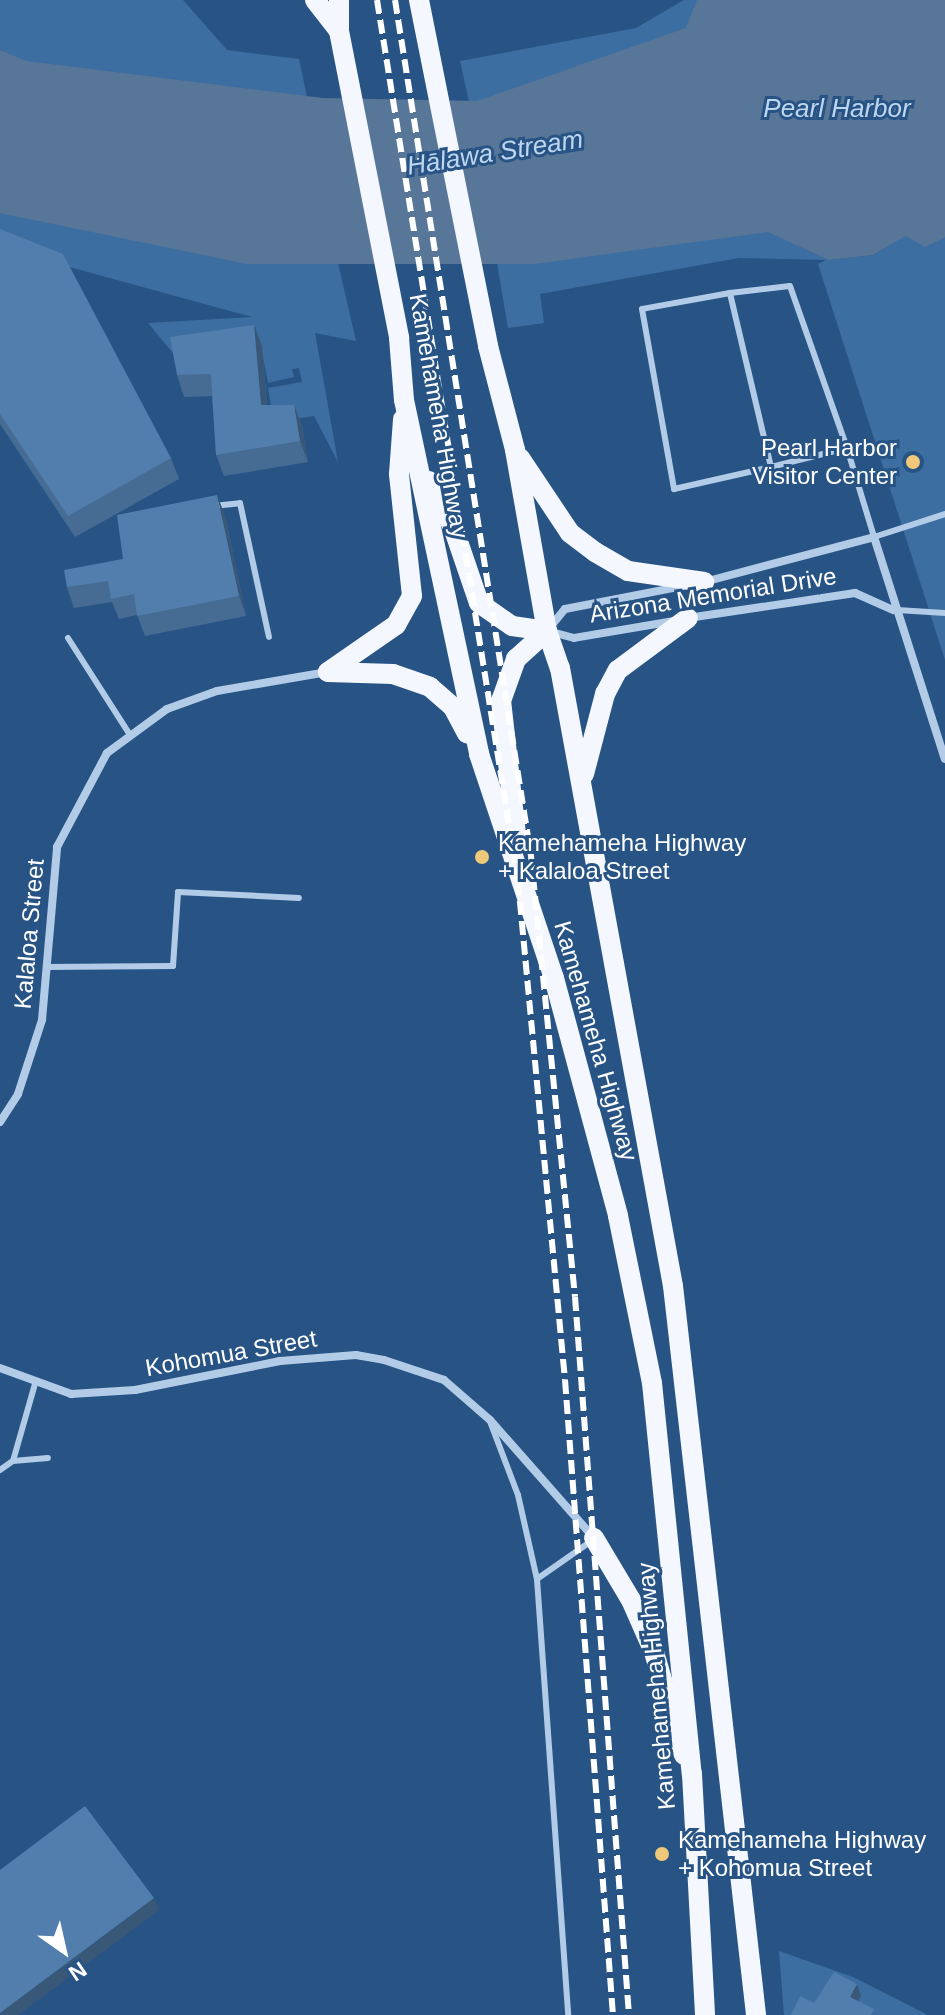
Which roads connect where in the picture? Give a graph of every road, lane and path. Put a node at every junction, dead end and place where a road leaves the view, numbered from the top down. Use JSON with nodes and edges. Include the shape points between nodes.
{"nodes":[{"id":1,"x":315,"y":0,"type":"edge"},
{"id":2,"x":339,"y":0,"type":"edge"},
{"id":3,"x":419,"y":0,"type":"edge"},
{"id":4,"x":339,"y":31,"type":"junction"},
{"id":5,"x":730,"y":293,"type":"junction"},
{"id":6,"x":404,"y":400,"type":"junction"},
{"id":7,"x":847,"y":448,"type":"junction"},
{"id":8,"x":515,"y":450,"type":"junction"},
{"id":9,"x":419,"y":460,"type":"junction"},
{"id":10,"x":771,"y":467,"type":"junction"},
{"id":11,"x":209,"y":507,"type":"edge"},
{"id":12,"x":945,"y":514,"type":"edge"},
{"id":13,"x":874,"y":537,"type":"junction"},
{"id":14,"x":704,"y":582,"type":"junction"},
{"id":15,"x":893,"y":610,"type":"junction"},
{"id":16,"x":945,"y":613,"type":"edge"},
{"id":17,"x":688,"y":618,"type":"junction"},
{"id":18,"x":547,"y":631,"type":"junction"},
{"id":19,"x":269,"y":637,"type":"dead end"},
{"id":20,"x":68,"y":638,"type":"dead end"},
{"id":21,"x":328,"y":672,"type":"junction"},
{"id":22,"x":130,"y":735,"type":"junction"},
{"id":23,"x":479,"y":754,"type":"junction"},
{"id":24,"x":945,"y":759,"type":"edge"},
{"id":25,"x":582,"y":781,"type":"junction"},
{"id":26,"x":523,"y":880,"type":"junction"},
{"id":27,"x":299,"y":898,"type":"dead end"},
{"id":28,"x":46,"y":967,"type":"junction"},
{"id":29,"x":0,"y":1122,"type":"edge"},
{"id":30,"x":0,"y":1368,"type":"edge"},
{"id":31,"x":35,"y":1384,"type":"junction"},
{"id":32,"x":490,"y":1420,"type":"junction"},
{"id":33,"x":48,"y":1458,"type":"dead end"},
{"id":34,"x":13,"y":1461,"type":"junction"},
{"id":35,"x":0,"y":1470,"type":"edge"},
{"id":36,"x":594,"y":1538,"type":"junction"},
{"id":37,"x":537,"y":1579,"type":"junction"},
{"id":38,"x":692,"y":1774,"type":"junction"},
{"id":39,"x":568,"y":2015,"type":"edge"},
{"id":40,"x":705,"y":2015,"type":"edge"},
{"id":41,"x":756,"y":2015,"type":"edge"}],
"edges":[{"from":1,"to":4,"type":"main road"},
{"from":2,"to":4,"type":"main road","name":"Kamehameha Highway"},
{"from":3,"to":8,"type":"main road","name":"Kamehameha Highway","via":[[488,346]]},
{"from":4,"to":6,"type":"main road","name":"Kamehameha Highway","via":[[399,338]]},
{"from":5,"to":7,"type":"lane","via":[[790,286]]},
{"from":5,"to":10,"type":"lane"},
{"from":5,"to":10,"type":"lane","via":[[642,309],[674,489]]},
{"from":6,"to":9,"type":"main road","name":"Kamehameha Highway"},
{"from":6,"to":21,"type":"main road","via":[[399,474],[412,596],[396,625]]},
{"from":7,"to":10,"type":"lane"},
{"from":7,"to":13,"type":"lane"},
{"from":8,"to":14,"type":"main road","via":[[570,533],[595,552],[628,571]]},
{"from":8,"to":18,"type":"main road","name":"Kamehameha Highway"},
{"from":9,"to":18,"type":"main road","via":[[453,527],[479,603],[512,626]]},
{"from":9,"to":23,"type":"main road","name":"Kamehameha Highway"},
{"from":11,"to":19,"type":"lane","via":[[240,503]]},
{"from":12,"to":13,"type":"lane"},
{"from":13,"to":14,"type":"street","name":"Arizona Memorial Drive"},
{"from":13,"to":15,"type":"street"},
{"from":14,"to":18,"type":"street","name":"Arizona Memorial Drive","via":[[565,609]]},
{"from":15,"to":16,"type":"lane"},
{"from":15,"to":17,"type":"street","name":"Arizona Memorial Drive","via":[[855,593]]},
{"from":15,"to":24,"type":"street"},
{"from":17,"to":18,"type":"street","name":"Arizona Memorial Drive","via":[[574,638]]},
{"from":17,"to":25,"type":"main road","via":[[618,670],[605,694]]},
{"from":18,"to":25,"type":"main road","name":"Kamehameha Highway"},
{"from":18,"to":26,"type":"main road","via":[[516,659],[501,701]]},
{"from":20,"to":22,"type":"lane"},
{"from":21,"to":22,"type":"street","name":"Kalaloa Street","via":[[217,691],[167,709]]},
{"from":21,"to":23,"type":"main road","via":[[393,674],[430,687],[453,707]]},
{"from":22,"to":28,"type":"street","name":"Kalaloa Street","via":[[107,753],[57,847]]},
{"from":23,"to":26,"type":"main road","name":"Kamehameha Highway"},
{"from":25,"to":41,"type":"main road","name":"Kamehameha Highway","via":[[673,1286]]},
{"from":26,"to":38,"type":"main road","name":"Kamehameha Highway","via":[[618,1216],[652,1383]]},
{"from":27,"to":28,"type":"lane","via":[[178,892],[173,966]]},
{"from":28,"to":29,"type":"street","name":"Kalaloa Street","via":[[42,1020],[31,1061]]},
{"from":30,"to":31,"type":"street","name":"Kohomua Street"},
{"from":31,"to":32,"type":"street","name":"Kohomua Street","via":[[71,1394],[135,1390],[280,1361],[356,1355],[444,1380]]},
{"from":31,"to":34,"type":"lane"},
{"from":32,"to":36,"type":"street","name":"Kohomua Street"},
{"from":32,"to":37,"type":"lane","via":[[518,1495]]},
{"from":33,"to":34,"type":"lane"},
{"from":34,"to":35,"type":"lane"},
{"from":36,"to":37,"type":"lane"},
{"from":36,"to":38,"type":"main road","via":[[654,1652],[671,1723]]},
{"from":37,"to":39,"type":"lane"},
{"from":38,"to":40,"type":"main road","name":"Kamehameha Highway"}]}
